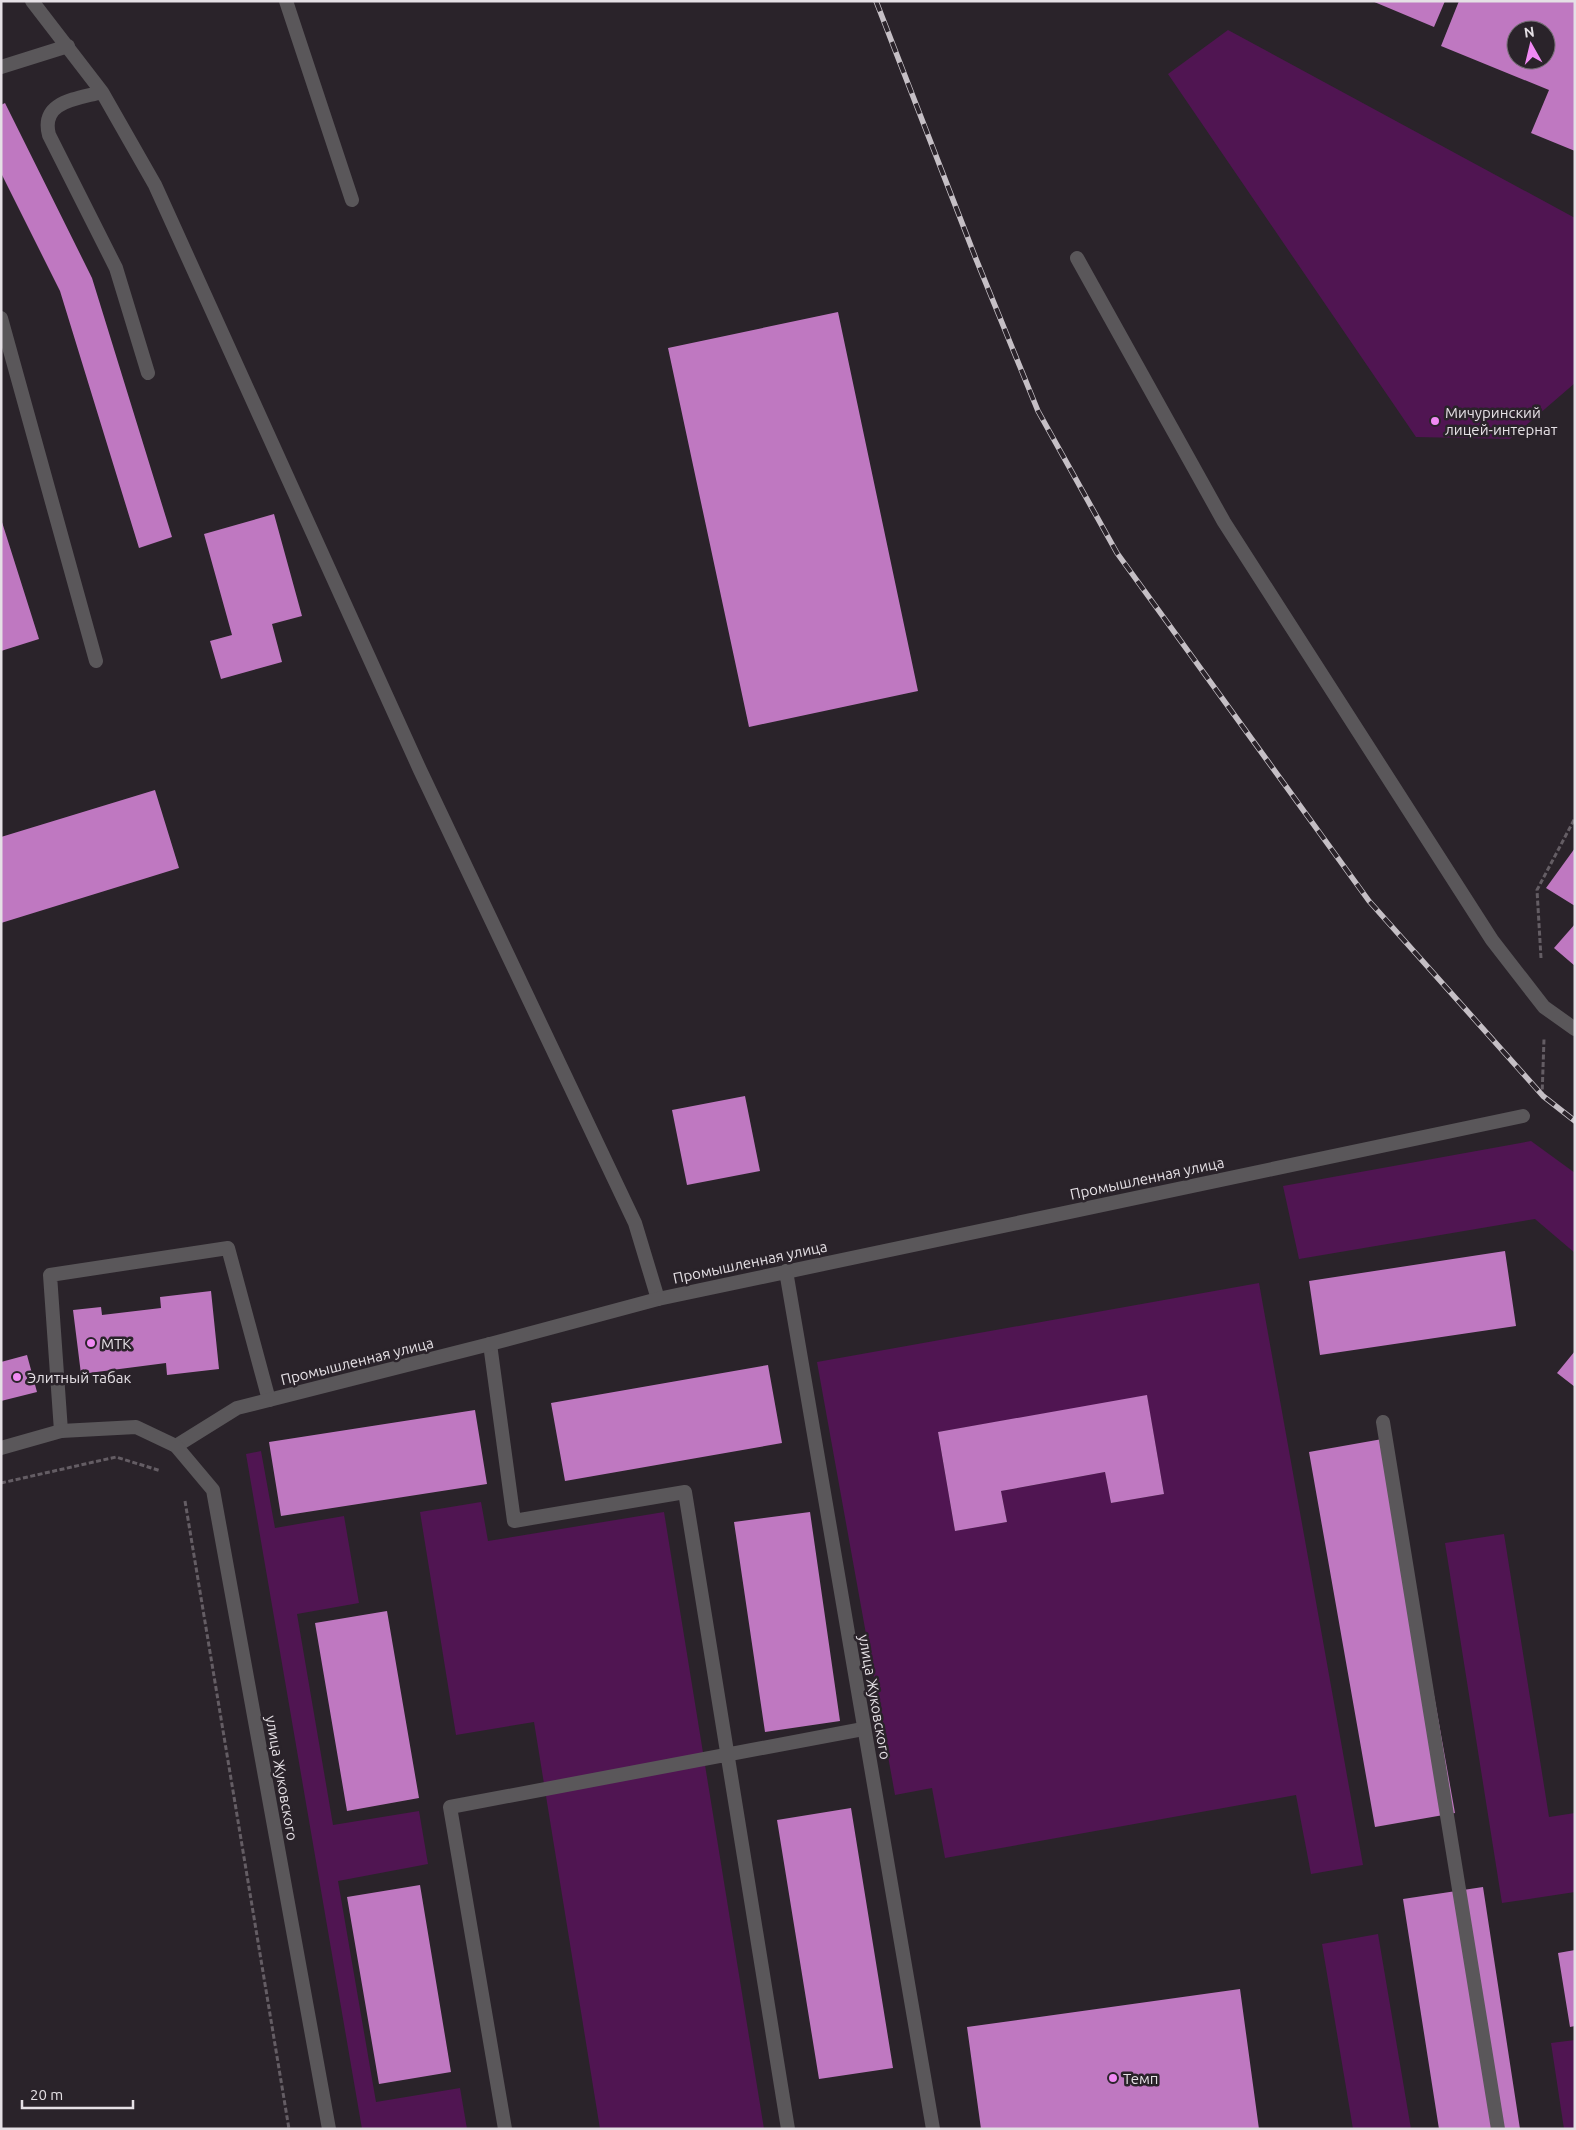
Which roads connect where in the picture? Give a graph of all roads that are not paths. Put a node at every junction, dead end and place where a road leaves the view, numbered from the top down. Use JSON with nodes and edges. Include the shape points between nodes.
{"nodes":[{"id":1,"x":32,"y":1,"type":"edge"},
{"id":2,"x":286,"y":1,"type":"edge"},
{"id":3,"x":68,"y":46,"type":"junction"},
{"id":4,"x":1,"y":66,"type":"edge"},
{"id":5,"x":102,"y":92,"type":"junction"},
{"id":6,"x":352,"y":200,"type":"dead end"},
{"id":7,"x":1077,"y":258,"type":"dead end"},
{"id":8,"x":1,"y":318,"type":"edge"},
{"id":9,"x":148,"y":373,"type":"dead end"},
{"id":10,"x":96,"y":661,"type":"dead end"},
{"id":11,"x":1575,"y":1030,"type":"edge"},
{"id":12,"x":1523,"y":1116,"type":"dead end"},
{"id":13,"x":786,"y":1271,"type":"junction"},
{"id":14,"x":658,"y":1299,"type":"junction"},
{"id":15,"x":490,"y":1344,"type":"junction"},
{"id":16,"x":269,"y":1400,"type":"junction"},
{"id":17,"x":1383,"y":1422,"type":"dead end"},
{"id":18,"x":61,"y":1431,"type":"junction"},
{"id":19,"x":176,"y":1446,"type":"junction"},
{"id":20,"x":1,"y":1448,"type":"edge"},
{"id":21,"x":863,"y":1729,"type":"junction"},
{"id":22,"x":728,"y":1754,"type":"junction"},
{"id":23,"x":329,"y":2129,"type":"edge"},
{"id":24,"x":505,"y":2129,"type":"edge"},
{"id":25,"x":788,"y":2129,"type":"edge"},
{"id":26,"x":933,"y":2129,"type":"edge"},
{"id":27,"x":1498,"y":2129,"type":"edge"}],
"edges":[{"from":1,"to":3,"type":"street"},
{"from":2,"to":6,"type":"street"},
{"from":3,"to":4,"type":"street"},
{"from":3,"to":5,"type":"street"},
{"from":5,"to":9,"type":"street","via":[[62,104],[51,111],[46,126],[116,268]]},
{"from":5,"to":14,"type":"street","via":[[155,185],[420,770],[634,1223]]},
{"from":7,"to":11,"type":"street","via":[[1224,522],[1492,940],[1544,1007]]},
{"from":8,"to":10,"type":"street"},
{"from":12,"to":13,"type":"street","name":"Промышленная улица"},
{"from":13,"to":14,"type":"street","name":"Промышленная улица"},
{"from":13,"to":21,"type":"street","name":"улица Жуковского"},
{"from":14,"to":15,"type":"street","name":"Промышленная улица"},
{"from":15,"to":16,"type":"street","name":"Промышленная улица"},
{"from":15,"to":22,"type":"street","via":[[514,1521],[685,1492]]},
{"from":16,"to":18,"type":"street","via":[[228,1248],[50,1275]]},
{"from":16,"to":19,"type":"street","name":"Промышленная улица","via":[[237,1408]]},
{"from":17,"to":27,"type":"street"},
{"from":18,"to":19,"type":"street","via":[[136,1427]]},
{"from":18,"to":20,"type":"street"},
{"from":19,"to":23,"type":"street","name":"улица Жуковского","via":[[213,1490]]},
{"from":21,"to":22,"type":"street"},
{"from":21,"to":26,"type":"street","name":"улица Жуковского"},
{"from":22,"to":24,"type":"street","via":[[450,1808]]},
{"from":22,"to":25,"type":"street"}]}
